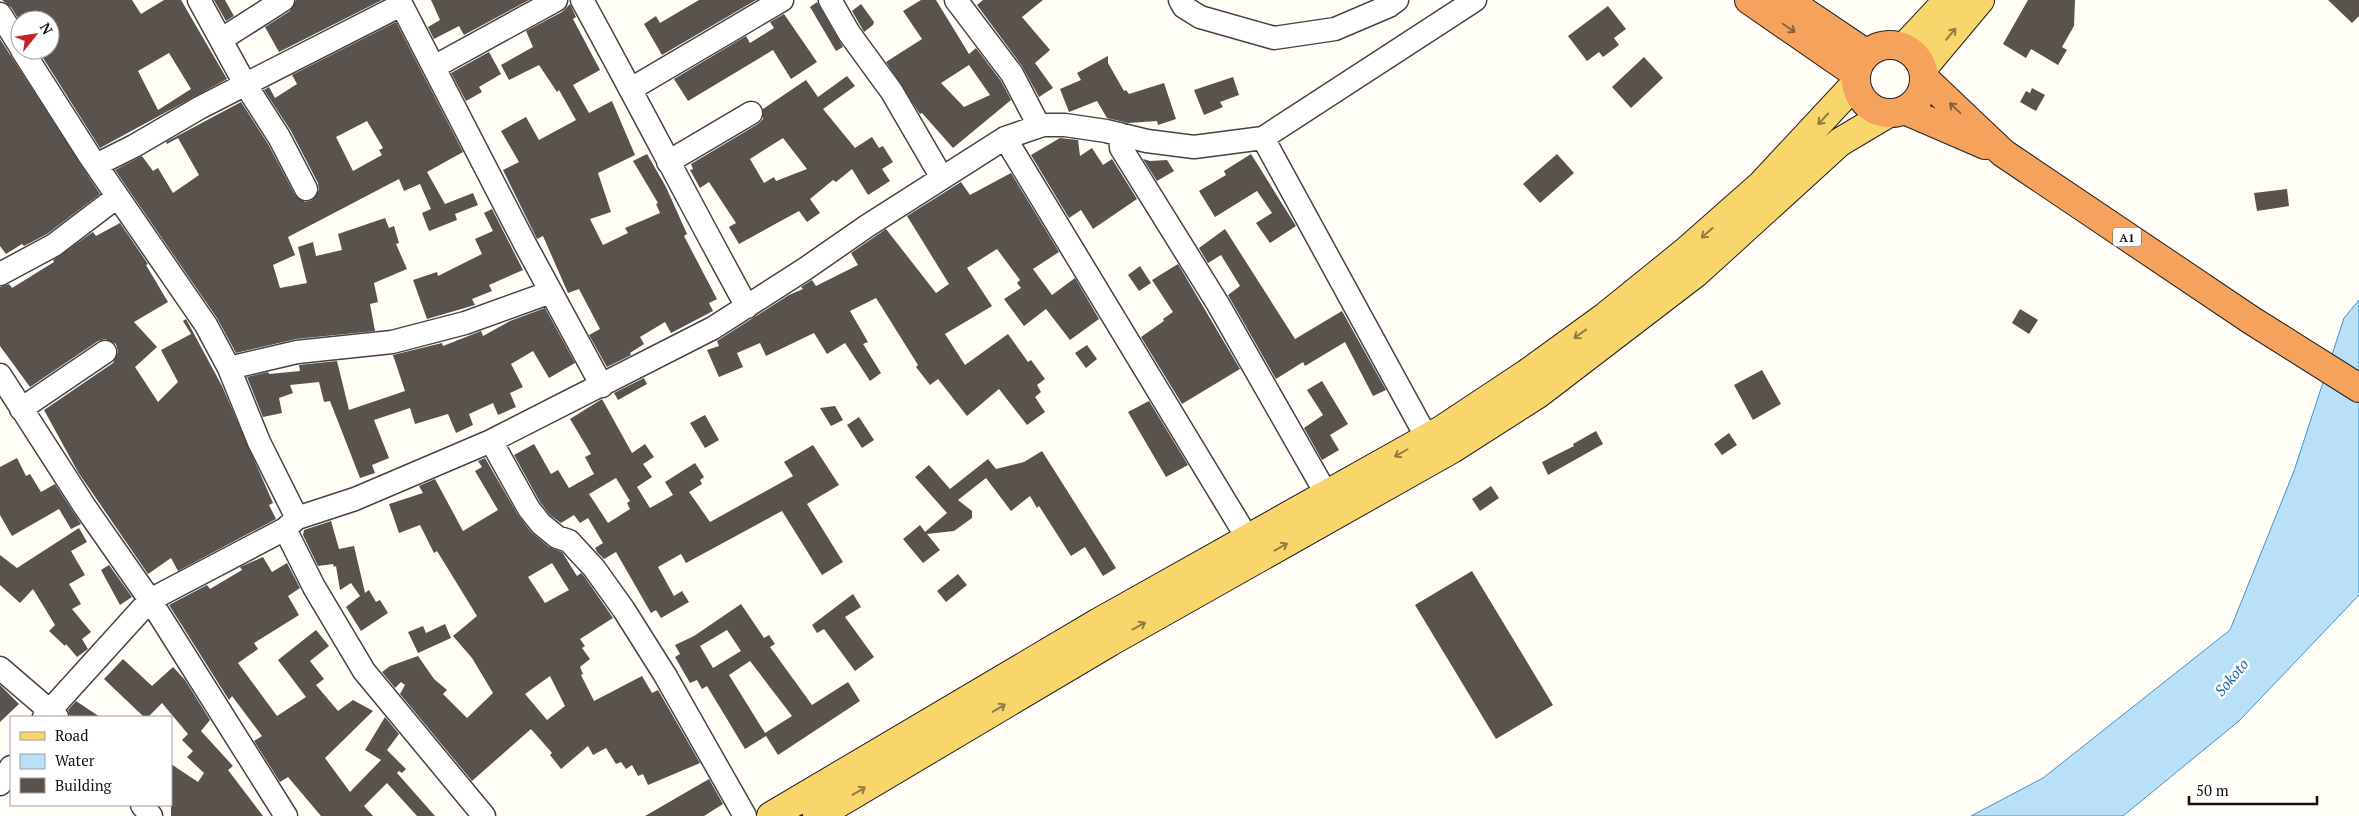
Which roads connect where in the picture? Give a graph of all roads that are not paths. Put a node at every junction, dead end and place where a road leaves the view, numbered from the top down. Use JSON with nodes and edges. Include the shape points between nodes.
{"nodes":[{"id":1,"x":200,"y":0,"type":"edge"},
{"id":2,"x":283,"y":0,"type":"edge"},
{"id":3,"x":556,"y":0,"type":"edge"},
{"id":4,"x":582,"y":0,"type":"edge"},
{"id":5,"x":782,"y":0,"type":"edge"},
{"id":6,"x":831,"y":0,"type":"edge"},
{"id":7,"x":956,"y":0,"type":"edge"},
{"id":8,"x":1180,"y":0,"type":"edge"},
{"id":9,"x":1397,"y":0,"type":"edge"},
{"id":10,"x":1475,"y":0,"type":"edge"},
{"id":11,"x":1749,"y":0,"type":"edge"},
{"id":12,"x":1787,"y":0,"type":"edge"},
{"id":13,"x":1948,"y":0,"type":"edge"},
{"id":14,"x":1980,"y":0,"type":"edge"},
{"id":15,"x":400,"y":2,"type":"edge"},
{"id":16,"x":0,"y":14,"type":"edge"},
{"id":17,"x":10,"y":30,"type":"edge"},
{"id":18,"x":222,"y":39,"type":"junction"},
{"id":19,"x":1904,"y":47,"type":"junction"},
{"id":20,"x":28,"y":60,"type":"edge"},
{"id":21,"x":434,"y":67,"type":"junction"},
{"id":22,"x":1860,"y":70,"type":"junction"},
{"id":23,"x":1924,"y":73,"type":"junction"},
{"id":24,"x":245,"y":84,"type":"junction"},
{"id":25,"x":631,"y":89,"type":"junction"},
{"id":26,"x":1896,"y":112,"type":"junction"},
{"id":27,"x":751,"y":113,"type":"dead end"},
{"id":28,"x":1039,"y":126,"type":"junction"},
{"id":29,"x":1120,"y":134,"type":"junction"},
{"id":30,"x":1006,"y":138,"type":"junction"},
{"id":31,"x":1263,"y":138,"type":"junction"},
{"id":32,"x":2003,"y":153,"type":"junction"},
{"id":33,"x":668,"y":162,"type":"junction"},
{"id":34,"x":96,"y":165,"type":"junction"},
{"id":35,"x":942,"y":178,"type":"junction"},
{"id":36,"x":306,"y":189,"type":"dead end"},
{"id":37,"x":117,"y":197,"type":"junction"},
{"id":38,"x":0,"y":274,"type":"edge"},
{"id":39,"x":551,"y":292,"type":"junction"},
{"id":40,"x":747,"y":307,"type":"junction"},
{"id":41,"x":105,"y":352,"type":"dead end"},
{"id":42,"x":230,"y":368,"type":"junction"},
{"id":43,"x":0,"y":375,"type":"edge"},
{"id":44,"x":602,"y":386,"type":"junction"},
{"id":45,"x":2359,"y":388,"type":"edge"},
{"id":46,"x":21,"y":409,"type":"junction"},
{"id":47,"x":1427,"y":438,"type":"junction"},
{"id":48,"x":492,"y":441,"type":"junction"},
{"id":49,"x":1327,"y":495,"type":"junction"},
{"id":50,"x":291,"y":524,"type":"junction"},
{"id":51,"x":1248,"y":539,"type":"junction"},
{"id":52,"x":150,"y":600,"type":"junction"},
{"id":53,"x":0,"y":668,"type":"edge"},
{"id":54,"x":50,"y":715,"type":"edge"},
{"id":55,"x":10,"y":769,"type":"edge"},
{"id":56,"x":0,"y":784,"type":"edge"},
{"id":57,"x":143,"y":806,"type":"edge"},
{"id":58,"x":151,"y":816,"type":"edge"},
{"id":59,"x":286,"y":816,"type":"edge"},
{"id":60,"x":484,"y":816,"type":"edge"},
{"id":61,"x":745,"y":816,"type":"edge"},
{"id":62,"x":771,"y":816,"type":"edge"},
{"id":63,"x":817,"y":816,"type":"edge"}],
"edges":[{"from":1,"to":18,"type":"street"},
{"from":2,"to":18,"type":"street"},
{"from":3,"to":21,"type":"street"},
{"from":4,"to":25,"type":"street"},
{"from":5,"to":25,"type":"street"},
{"from":6,"to":35,"type":"street","via":[[848,33],[892,92]]},
{"from":7,"to":28,"type":"street","via":[[1012,74]]},
{"from":8,"to":9,"type":"street","via":[[1184,7],[1200,17],[1274,38],[1334,29]]},
{"from":10,"to":31,"type":"street"},
{"from":11,"to":22,"type":"highway","one_way":true},
{"from":12,"to":22,"type":"highway"},
{"from":13,"to":19,"type":"main road"},
{"from":23,"to":14,"type":"main road","one_way":true},
{"from":15,"to":21,"type":"street"},
{"from":15,"to":24,"type":"street"},
{"from":16,"to":17,"type":"street"},
{"from":18,"to":24,"type":"street"},
{"from":19,"to":22,"type":"highway","via":[[1884,46]]},
{"from":19,"to":23,"type":"highway","via":[[1915,55]]},
{"from":20,"to":34,"type":"street"},
{"from":21,"to":39,"type":"street"},
{"from":22,"to":26,"type":"highway","via":[[1860,95],[1867,104]]},
{"from":22,"to":47,"type":"main road","one_way":true,"via":[[1761,185],[1685,252],[1606,316],[1534,368]]},
{"from":23,"to":26,"type":"highway","via":[[1924,87],[1917,101]]},
{"from":32,"to":23,"type":"highway","number":"A1","one_way":true},
{"from":24,"to":34,"type":"street"},
{"from":24,"to":36,"type":"street","via":[[279,137]]},
{"from":25,"to":33,"type":"street"},
{"from":26,"to":32,"type":"highway","number":"A1"},
{"from":63,"to":26,"type":"main road","one_way":true,"via":[[1110,642],[1452,449],[1538,394],[1696,273],[1840,142]]},
{"from":27,"to":33,"type":"street"},
{"from":28,"to":29,"type":"street","via":[[1065,125]]},
{"from":28,"to":30,"type":"street"},
{"from":29,"to":31,"type":"street","via":[[1194,147]]},
{"from":29,"to":49,"type":"street","via":[[1121,148],[1218,304]]},
{"from":30,"to":35,"type":"street"},
{"from":30,"to":51,"type":"street"},
{"from":31,"to":47,"type":"street"},
{"from":32,"to":45,"type":"highway","number":"A1","via":[[2251,320]]},
{"from":33,"to":40,"type":"street"},
{"from":34,"to":37,"type":"street"},
{"from":35,"to":40,"type":"street"},
{"from":37,"to":38,"type":"street","via":[[54,245]]},
{"from":37,"to":42,"type":"street","via":[[175,278]]},
{"from":39,"to":42,"type":"street","via":[[465,323],[392,342],[297,352]]},
{"from":39,"to":44,"type":"street"},
{"from":40,"to":44,"type":"street","via":[[714,328]]},
{"from":41,"to":46,"type":"street"},
{"from":42,"to":50,"type":"street"},
{"from":43,"to":46,"type":"street"},
{"from":44,"to":48,"type":"street"},
{"from":46,"to":52,"type":"street"},
{"from":47,"to":49,"type":"main road","one_way":true},
{"from":48,"to":50,"type":"street"},
{"from":48,"to":61,"type":"street","via":[[518,492],[541,524],[557,537],[569,541],[611,590],[665,675]]},
{"from":49,"to":51,"type":"main road"},
{"from":50,"to":52,"type":"street"},
{"from":50,"to":60,"type":"street","via":[[314,587],[364,671]]},
{"from":51,"to":62,"type":"main road","via":[[1098,622]]},
{"from":52,"to":54,"type":"street"},
{"from":52,"to":59,"type":"street"},
{"from":53,"to":54,"type":"street"},
{"from":55,"to":56,"type":"street"},
{"from":57,"to":58,"type":"street"}]}
